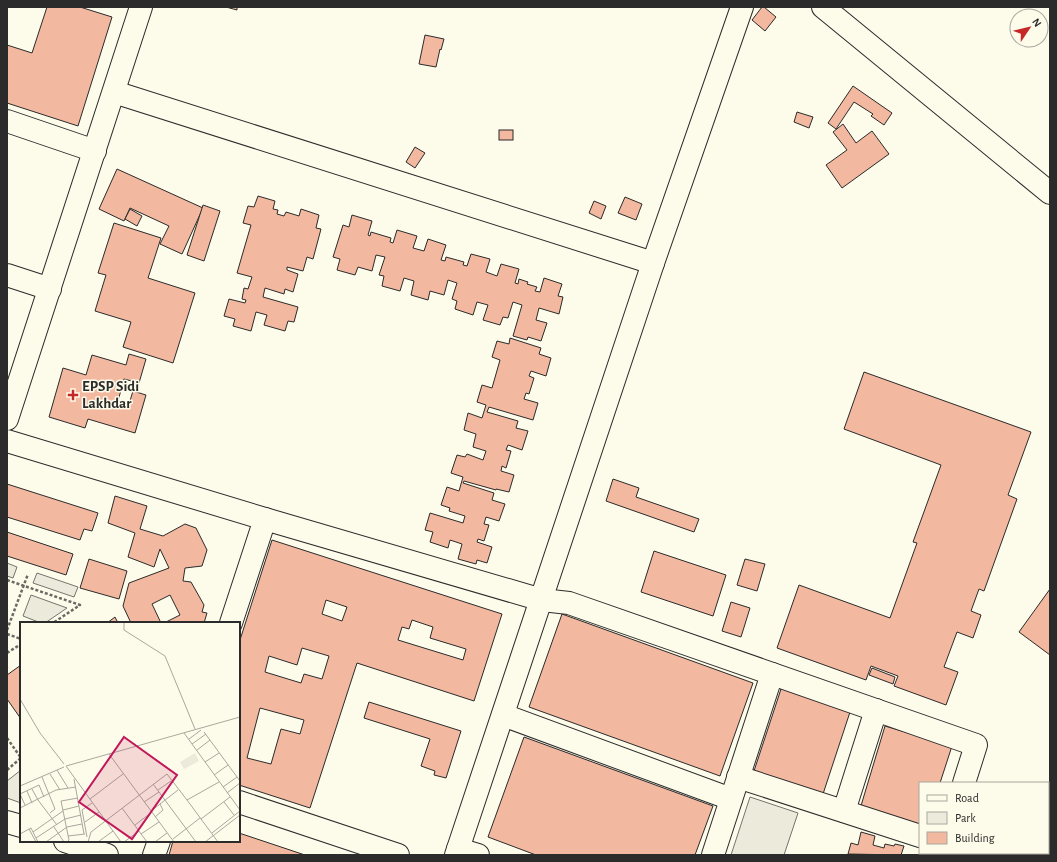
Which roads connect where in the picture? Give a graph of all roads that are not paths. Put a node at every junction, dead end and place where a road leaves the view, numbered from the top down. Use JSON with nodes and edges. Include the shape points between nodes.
{"nodes":[{"id":1,"x":141,"y":7,"type":"edge"},
{"id":2,"x":742,"y":7,"type":"edge"},
{"id":3,"x":823,"y":7,"type":"edge"},
{"id":4,"x":114,"y":92,"type":"junction"},
{"id":5,"x":7,"y":121,"type":"edge"},
{"id":6,"x":94,"y":151,"type":"junction"},
{"id":7,"x":1050,"y":193,"type":"edge"},
{"id":8,"x":653,"y":263,"type":"junction"},
{"id":9,"x":7,"y":275,"type":"edge"},
{"id":10,"x":50,"y":289,"type":"junction"},
{"id":11,"x":7,"y":419,"type":"edge"},
{"id":12,"x":7,"y":441,"type":"edge"},
{"id":13,"x":265,"y":519,"type":"junction"},
{"id":14,"x":542,"y":600,"type":"junction"},
{"id":15,"x":231,"y":622,"type":"edge"},
{"id":16,"x":772,"y":674,"type":"junction"},
{"id":17,"x":876,"y":710,"type":"junction"},
{"id":18,"x":503,"y":715,"type":"junction"},
{"id":19,"x":738,"y":777,"type":"junction"},
{"id":20,"x":964,"y":782,"type":"edge"},
{"id":21,"x":731,"y":799,"type":"junction"},
{"id":22,"x":240,"y":802,"type":"edge"},
{"id":23,"x":844,"y":811,"type":"junction"},
{"id":24,"x":7,"y":822,"type":"edge"},
{"id":25,"x":20,"y":826,"type":"edge"},
{"id":26,"x":919,"y":836,"type":"edge"},
{"id":27,"x":68,"y":842,"type":"edge"},
{"id":28,"x":159,"y":842,"type":"edge"},
{"id":29,"x":464,"y":853,"type":"edge"},
{"id":30,"x":107,"y":855,"type":"edge"},
{"id":31,"x":154,"y":855,"type":"edge"},
{"id":32,"x":398,"y":855,"type":"edge"},
{"id":33,"x":714,"y":855,"type":"edge"}],
"edges":[{"from":1,"to":4,"type":"street"},
{"from":2,"to":8,"type":"street"},
{"from":3,"to":7,"type":"street"},
{"from":4,"to":6,"type":"street"},
{"from":4,"to":8,"type":"street"},
{"from":5,"to":6,"type":"street"},
{"from":6,"to":10,"type":"street"},
{"from":8,"to":14,"type":"street"},
{"from":9,"to":10,"type":"street"},
{"from":10,"to":11,"type":"street"},
{"from":12,"to":13,"type":"street"},
{"from":13,"to":14,"type":"street"},
{"from":13,"to":15,"type":"street"},
{"from":14,"to":16,"type":"street","via":[[569,603]]},
{"from":14,"to":18,"type":"street"},
{"from":16,"to":17,"type":"street"},
{"from":16,"to":19,"type":"street"},
{"from":17,"to":20,"type":"street","via":[[976,745]]},
{"from":17,"to":23,"type":"street"},
{"from":18,"to":21,"type":"street"},
{"from":18,"to":29,"type":"street"},
{"from":19,"to":21,"type":"street"},
{"from":19,"to":23,"type":"street"},
{"from":21,"to":33,"type":"street"},
{"from":22,"to":32,"type":"street"},
{"from":23,"to":26,"type":"street"},
{"from":24,"to":25,"type":"street"},
{"from":27,"to":30,"type":"street"},
{"from":28,"to":31,"type":"street"}]}
